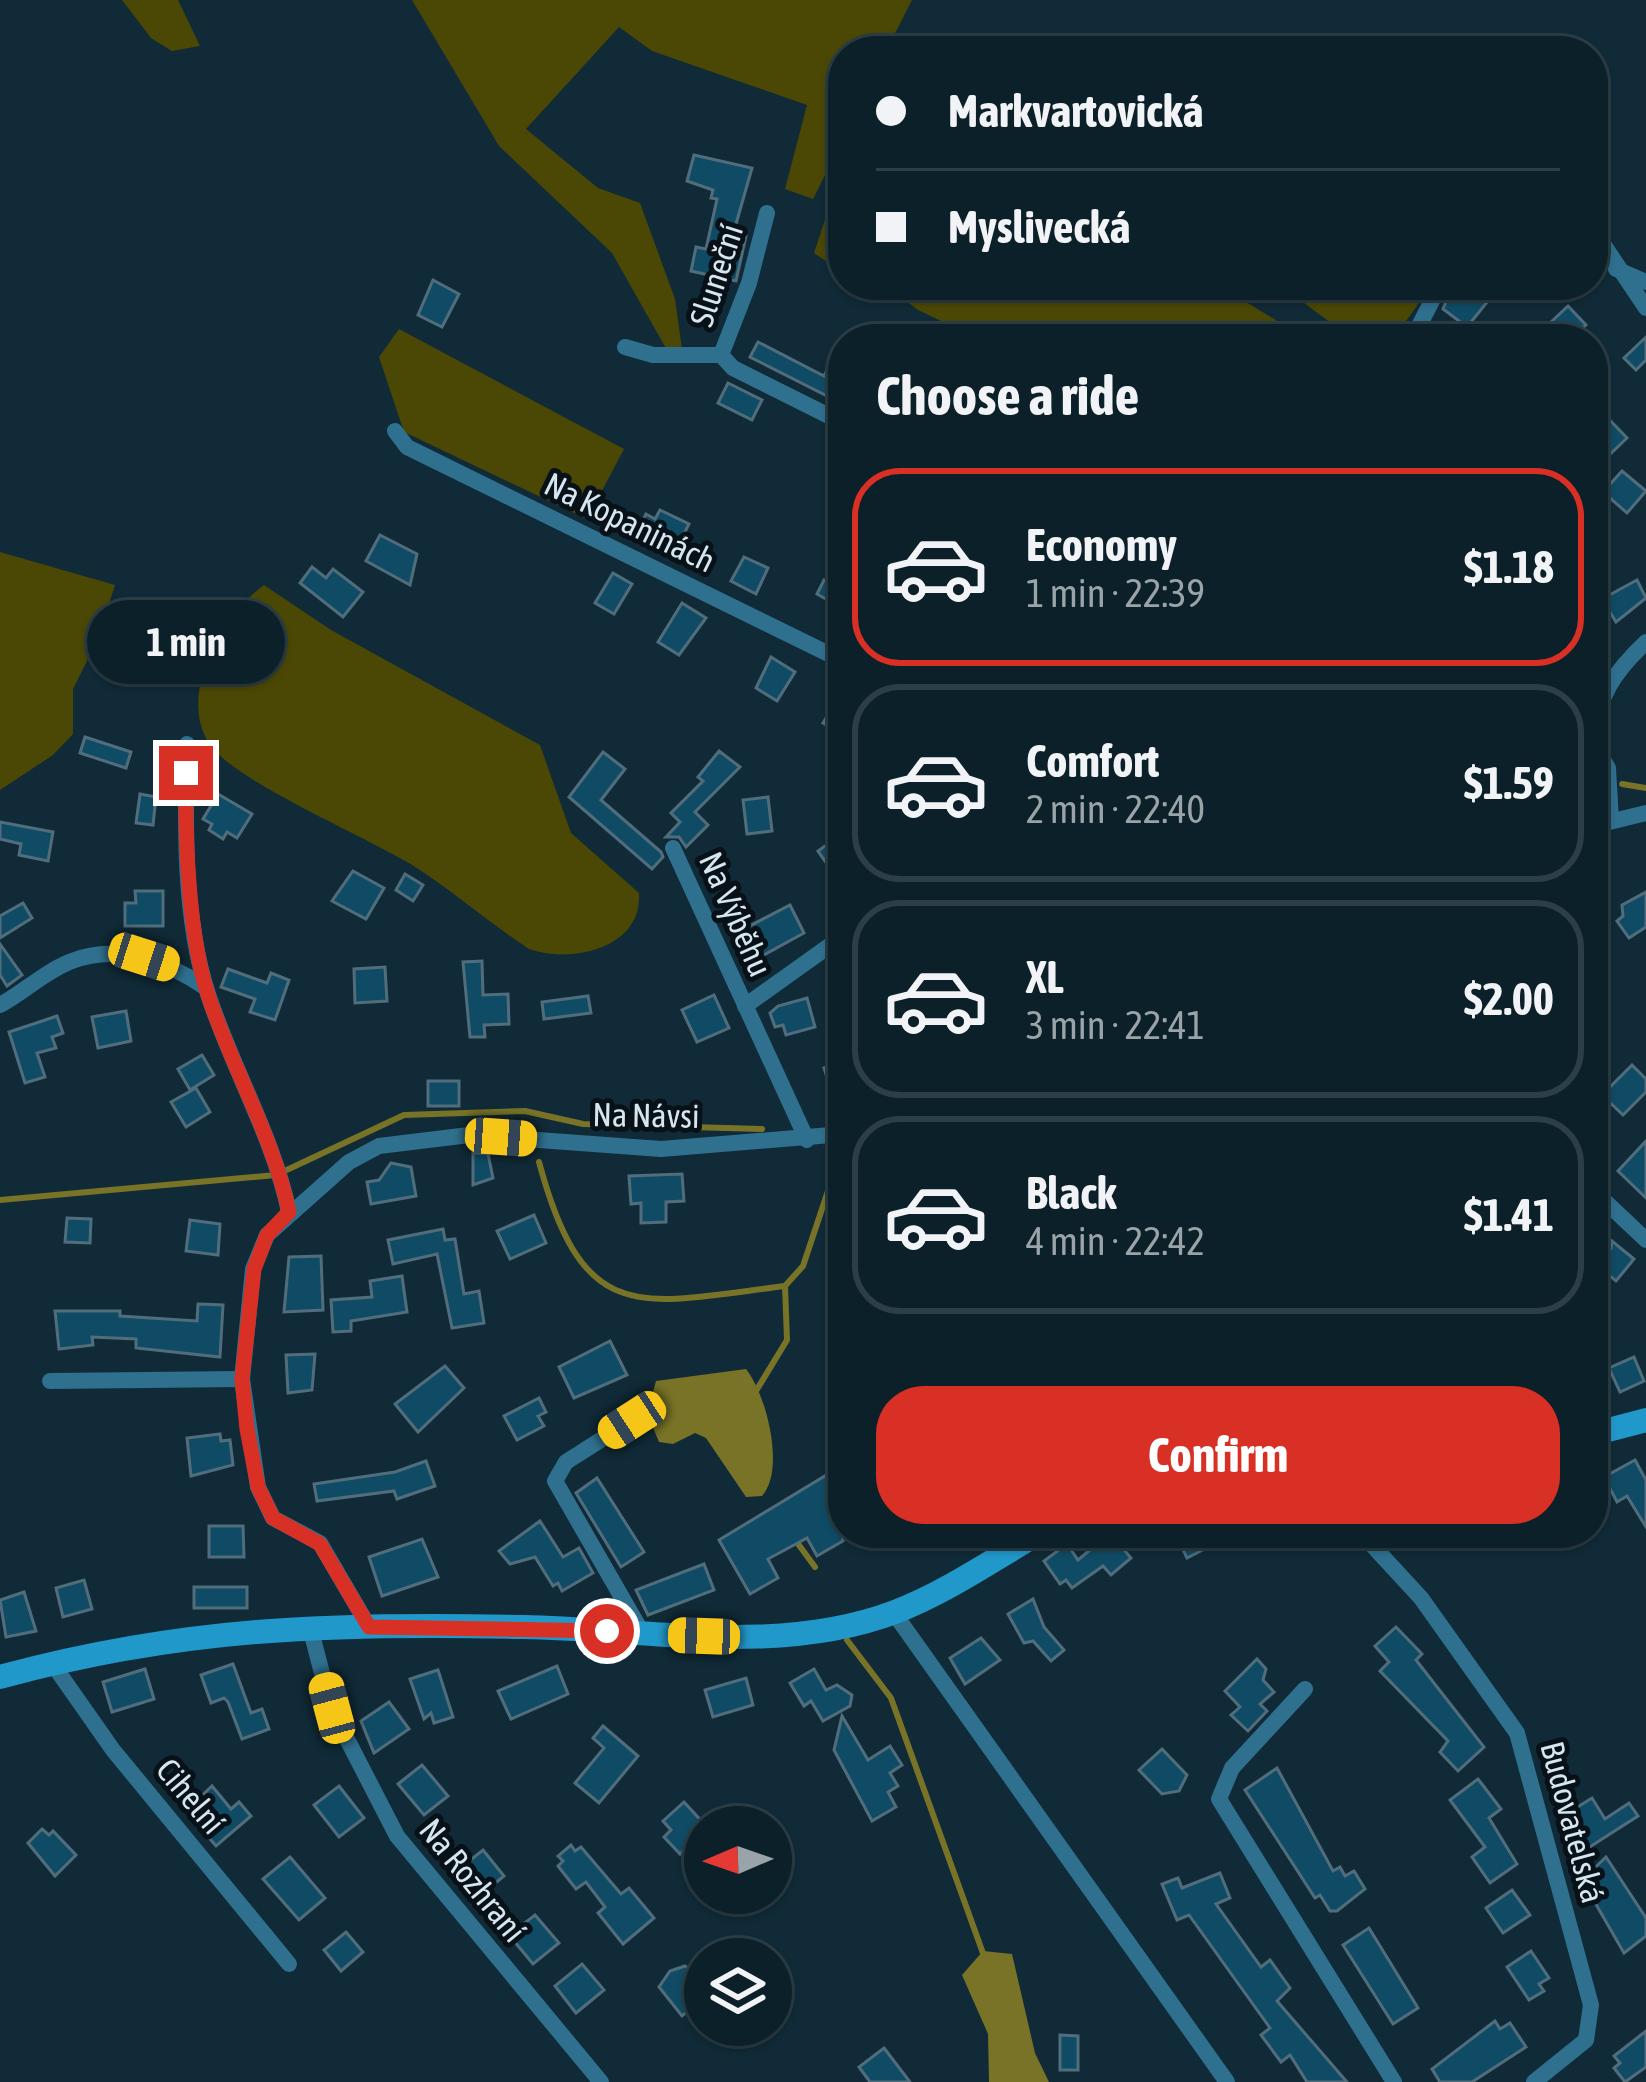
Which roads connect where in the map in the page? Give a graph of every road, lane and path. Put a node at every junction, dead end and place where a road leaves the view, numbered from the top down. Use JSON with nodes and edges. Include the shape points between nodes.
{"nodes":[{"id":1,"x":767,"y":213,"type":"dead end"},
{"id":2,"x":1608,"y":255,"type":"edge"},
{"id":3,"x":1616,"y":269,"type":"junction"},
{"id":4,"x":1646,"y":282,"type":"edge"},
{"id":5,"x":1646,"y":308,"type":"edge"},
{"id":6,"x":625,"y":347,"type":"dead end"},
{"id":7,"x":721,"y":355,"type":"junction"},
{"id":8,"x":828,"y":416,"type":"edge"},
{"id":9,"x":395,"y":431,"type":"dead end"},
{"id":10,"x":1646,"y":641,"type":"edge"},
{"id":11,"x":828,"y":654,"type":"edge"},
{"id":12,"x":1608,"y":687,"type":"edge"},
{"id":13,"x":187,"y":744,"type":"dead end"},
{"id":14,"x":1646,"y":813,"type":"edge"},
{"id":15,"x":1608,"y":822,"type":"edge"},
{"id":16,"x":673,"y":848,"type":"dead end"},
{"id":17,"x":828,"y":947,"type":"edge"},
{"id":18,"x":206,"y":988,"type":"junction"},
{"id":19,"x":0,"y":1005,"type":"edge"},
{"id":20,"x":745,"y":1006,"type":"junction"},
{"id":21,"x":828,"y":1136,"type":"edge"},
{"id":22,"x":807,"y":1140,"type":"junction"},
{"id":23,"x":1608,"y":1204,"type":"edge"},
{"id":24,"x":289,"y":1212,"type":"junction"},
{"id":25,"x":1646,"y":1240,"type":"edge"},
{"id":26,"x":242,"y":1379,"type":"junction"},
{"id":27,"x":50,"y":1381,"type":"dead end"},
{"id":28,"x":632,"y":1420,"type":"dead end"},
{"id":29,"x":1646,"y":1420,"type":"edge"},
{"id":30,"x":1608,"y":1430,"type":"edge"},
{"id":31,"x":1012,"y":1548,"type":"edge"},
{"id":32,"x":1375,"y":1548,"type":"edge"},
{"id":33,"x":894,"y":1613,"type":"junction"},
{"id":34,"x":310,"y":1627,"type":"junction"},
{"id":35,"x":369,"y":1627,"type":"junction"},
{"id":36,"x":643,"y":1634,"type":"junction"},
{"id":37,"x":52,"y":1663,"type":"junction"},
{"id":38,"x":0,"y":1677,"type":"edge"},
{"id":39,"x":1305,"y":1689,"type":"dead end"},
{"id":40,"x":289,"y":1964,"type":"dead end"},
{"id":41,"x":601,"y":2082,"type":"edge"},
{"id":42,"x":1227,"y":2082,"type":"edge"},
{"id":43,"x":1394,"y":2082,"type":"edge"},
{"id":44,"x":1534,"y":2082,"type":"edge"}],
"edges":[{"from":1,"to":7,"type":"street","name":"Sluneční"},
{"from":2,"to":3,"type":"street"},
{"from":3,"to":4,"type":"street"},
{"from":3,"to":5,"type":"street"},
{"from":6,"to":7,"type":"street","name":"Sluneční"},
{"from":7,"to":8,"type":"street","name":"Sluneční"},
{"from":9,"to":11,"type":"street","name":"Na Kopaninách","via":[[407,447]]},
{"from":10,"to":12,"type":"street"},
{"from":13,"to":18,"type":"street"},
{"from":14,"to":15,"type":"street"},
{"from":16,"to":20,"type":"street","name":"Na Výběhu"},
{"from":17,"to":20,"type":"street","name":"Na Výběhu"},
{"from":18,"to":19,"type":"street","via":[[144,957],[107,955],[72,961]]},
{"from":18,"to":24,"type":"street","via":[[281,1173]]},
{"from":20,"to":22,"type":"street","name":"Na Výběhu"},
{"from":21,"to":22,"type":"street","name":"Na Návsi"},
{"from":22,"to":24,"type":"street","name":"Na Návsi","via":[[661,1149],[469,1135],[418,1140],[379,1146],[349,1162]]},
{"from":23,"to":25,"type":"street"},
{"from":24,"to":26,"type":"street","name":"Na Návsi","via":[[267,1235],[254,1269]]},
{"from":26,"to":27,"type":"street"},
{"from":26,"to":35,"type":"street","name":"Na Návsi","via":[[258,1487],[273,1518],[320,1544]]},
{"from":28,"to":36,"type":"street","via":[[566,1462],[555,1481]]},
{"from":29,"to":30,"type":"street"},
{"from":31,"to":33,"type":"street"},
{"from":32,"to":44,"type":"street","name":"Budovatelská","via":[[1517,1732],[1591,2005],[1586,2040]]},
{"from":33,"to":36,"type":"street","via":[[771,1633]]},
{"from":33,"to":42,"type":"street"},
{"from":34,"to":35,"type":"street"},
{"from":34,"to":37,"type":"street","via":[[146,1641]]},
{"from":34,"to":41,"type":"street","name":"Na Rozhraní","via":[[332,1708],[397,1837]]},
{"from":35,"to":36,"type":"street"},
{"from":37,"to":38,"type":"street"},
{"from":37,"to":40,"type":"street","name":"Cihelní"},
{"from":39,"to":43,"type":"street","via":[[1232,1768],[1219,1798]]}]}
